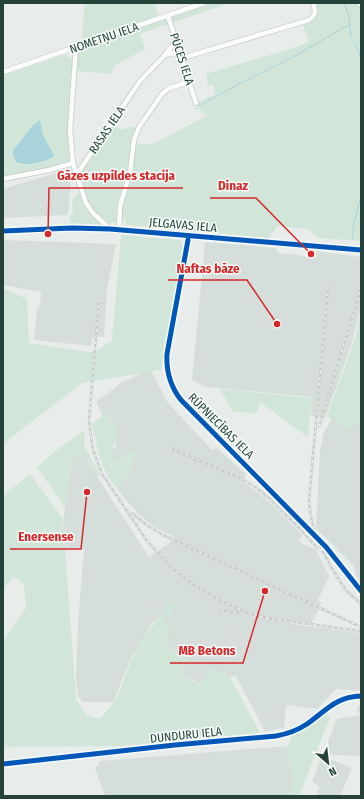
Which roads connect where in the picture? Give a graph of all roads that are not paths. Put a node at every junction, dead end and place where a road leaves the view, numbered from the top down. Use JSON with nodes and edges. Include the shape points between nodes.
{"nodes":[{"id":1,"x":204,"y":3,"type":"edge"},
{"id":2,"x":312,"y":3,"type":"edge"},
{"id":3,"x":168,"y":16,"type":"junction"},
{"id":4,"x":176,"y":41,"type":"junction"},
{"id":5,"x":76,"y":47,"type":"junction"},
{"id":6,"x":165,"y":54,"type":"junction"},
{"id":7,"x":182,"y":58,"type":"junction"},
{"id":8,"x":3,"y":72,"type":"edge"},
{"id":9,"x":189,"y":82,"type":"junction"},
{"id":10,"x":196,"y":103,"type":"dead end"},
{"id":11,"x":73,"y":163,"type":"junction"},
{"id":12,"x":77,"y":174,"type":"junction"},
{"id":13,"x":3,"y":179,"type":"edge"},
{"id":14,"x":110,"y":229,"type":"junction"},
{"id":15,"x":120,"y":229,"type":"junction"},
{"id":16,"x":3,"y":231,"type":"edge"},
{"id":17,"x":189,"y":235,"type":"junction"},
{"id":18,"x":361,"y":250,"type":"edge"},
{"id":19,"x":361,"y":591,"type":"edge"},
{"id":20,"x":361,"y":696,"type":"edge"},
{"id":21,"x":3,"y":764,"type":"edge"}],
"edges":[{"from":1,"to":3,"type":"street","name":"NOMETŅU IELA"},
{"from":2,"to":7,"type":"street","via":[[316,12],[309,20]]},
{"from":3,"to":4,"type":"street","name":"PŪCES IELA"},
{"from":3,"to":5,"type":"street","name":"NOMETŅU IELA"},
{"from":4,"to":6,"type":"street","name":"RASAS IELA"},
{"from":4,"to":7,"type":"street","name":"PŪCES IELA"},
{"from":5,"to":8,"type":"street","name":"NOMETŅU IELA"},
{"from":5,"to":11,"type":"street","via":[[70,130]]},
{"from":6,"to":7,"type":"street","via":[[174,53]]},
{"from":6,"to":12,"type":"street","name":"RASAS IELA","via":[[140,81]]},
{"from":7,"to":9,"type":"street","name":"PŪCES IELA"},
{"from":9,"to":10,"type":"street","name":"PŪCES IELA"},
{"from":9,"to":15,"type":"street","via":[[169,88],[162,94],[140,127],[134,140],[130,173],[120,206]]},
{"from":11,"to":12,"type":"street"},
{"from":11,"to":13,"type":"street"},
{"from":12,"to":14,"type":"street","via":[[86,203]]},
{"from":14,"to":15,"type":"street","name":"JELGAVAS IELA"},
{"from":14,"to":16,"type":"street","name":"JELGAVAS IELA"},
{"from":15,"to":17,"type":"street","name":"JELGAVAS IELA"},
{"from":17,"to":18,"type":"street","name":"JELGAVAS IELA"},
{"from":17,"to":19,"type":"street","name":"RŪPNIECĪBAS IELA","via":[[168,354],[167,369],[172,387],[181,400],[326,547]]},
{"from":20,"to":21,"type":"street","name":"DUNDURU IELA","via":[[336,701],[302,727],[287,734]]}]}
